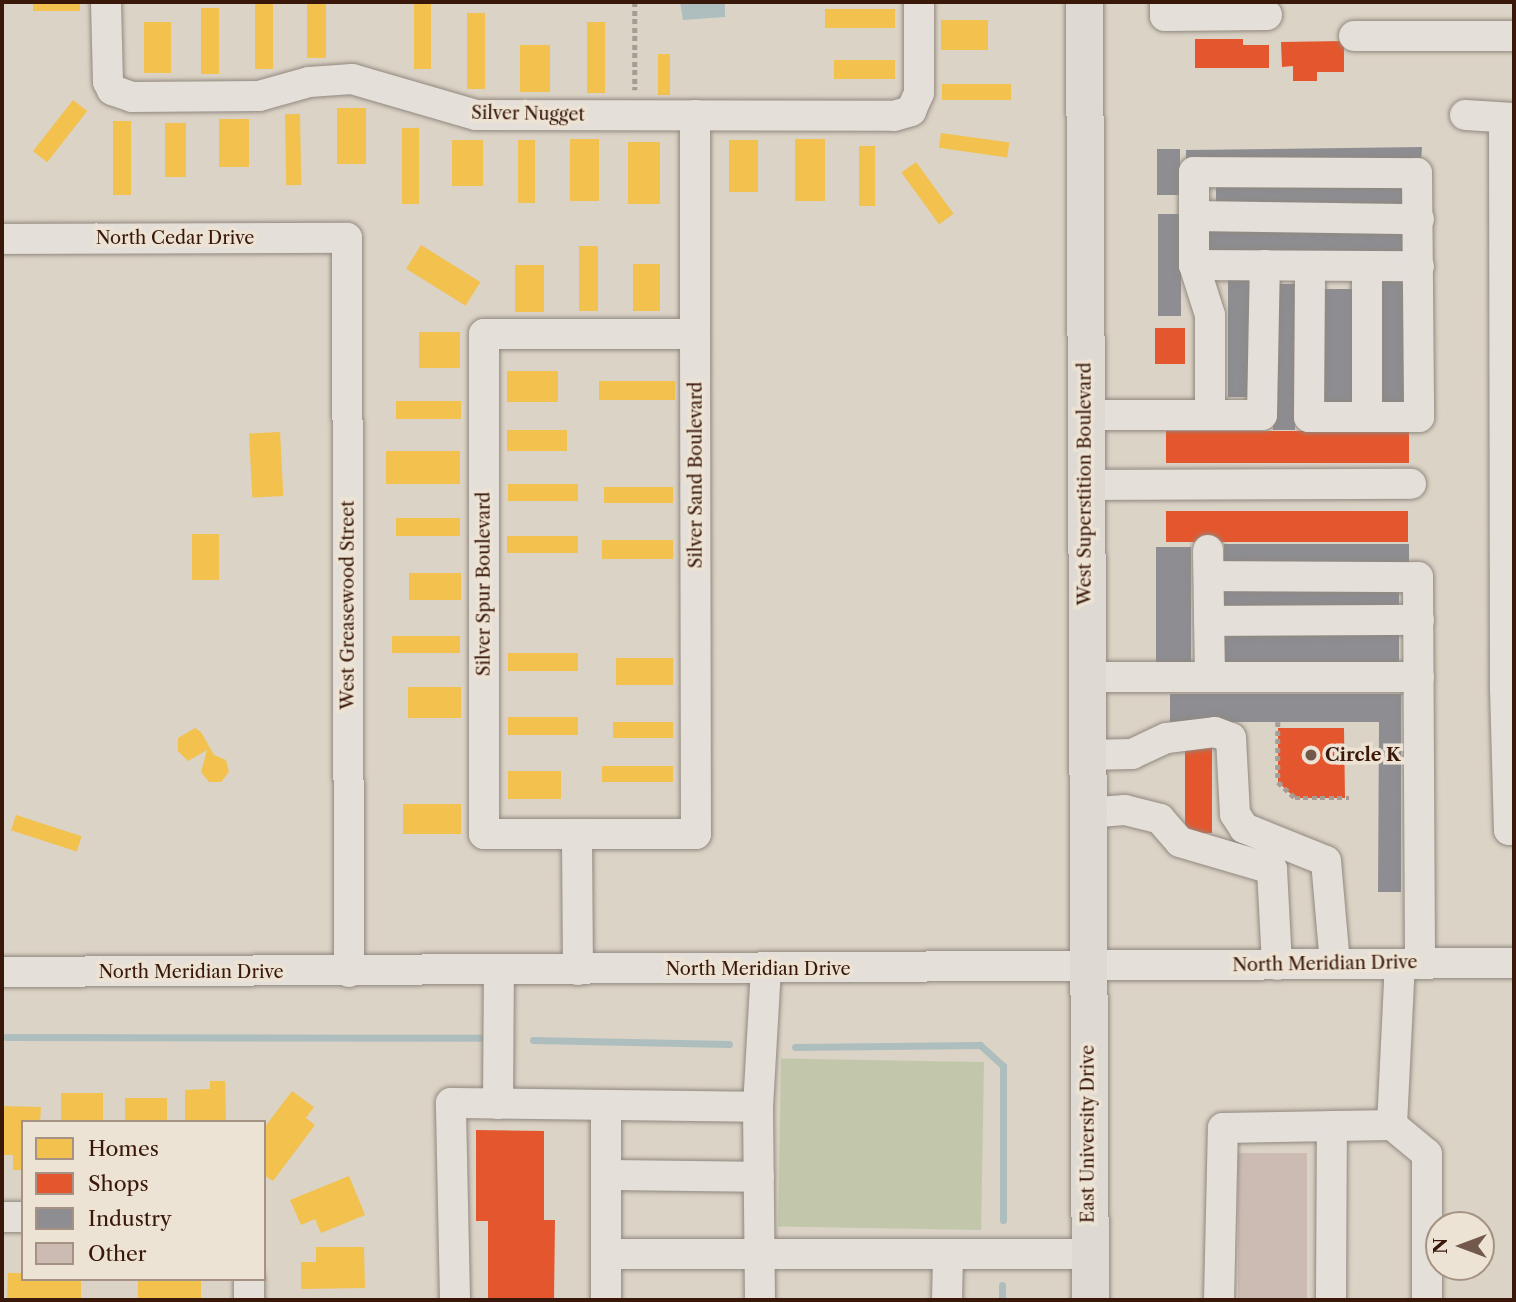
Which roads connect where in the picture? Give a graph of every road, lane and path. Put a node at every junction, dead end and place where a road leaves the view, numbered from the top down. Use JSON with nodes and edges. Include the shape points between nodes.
{"nodes":[{"id":1,"x":106,"y":2,"type":"edge"},
{"id":2,"x":635,"y":2,"type":"edge"},
{"id":3,"x":919,"y":2,"type":"edge"},
{"id":4,"x":1084,"y":2,"type":"edge"},
{"id":5,"x":1166,"y":2,"type":"edge"},
{"id":6,"x":1267,"y":15,"type":"dead end"},
{"id":7,"x":1354,"y":36,"type":"dead end"},
{"id":8,"x":1514,"y":36,"type":"edge"},
{"id":9,"x":635,"y":115,"type":"junction"},
{"id":10,"x":695,"y":115,"type":"junction"},
{"id":11,"x":1465,"y":115,"type":"dead end"},
{"id":12,"x":1509,"y":118,"type":"edge"},
{"id":13,"x":1194,"y":215,"type":"junction"},
{"id":14,"x":1419,"y":219,"type":"junction"},
{"id":15,"x":347,"y":237,"type":"joint"},
{"id":16,"x":2,"y":239,"type":"edge"},
{"id":17,"x":1510,"y":260,"type":"edge"},
{"id":18,"x":1194,"y":265,"type":"junction"},
{"id":19,"x":1265,"y":265,"type":"junction"},
{"id":20,"x":1310,"y":266,"type":"junction"},
{"id":21,"x":1367,"y":266,"type":"junction"},
{"id":22,"x":1419,"y":266,"type":"junction"},
{"id":23,"x":695,"y":334,"type":"junction"},
{"id":24,"x":1510,"y":400,"type":"edge"},
{"id":25,"x":1084,"y":415,"type":"junction"},
{"id":26,"x":1210,"y":415,"type":"junction"},
{"id":27,"x":1367,"y":417,"type":"junction"},
{"id":28,"x":1411,"y":484,"type":"dead end"},
{"id":29,"x":1084,"y":485,"type":"junction"},
{"id":30,"x":1511,"y":536,"type":"edge"},
{"id":31,"x":1419,"y":620,"type":"junction"},
{"id":32,"x":1209,"y":621,"type":"junction"},
{"id":33,"x":1085,"y":677,"type":"junction"},
{"id":34,"x":1210,"y":677,"type":"junction"},
{"id":35,"x":1419,"y":677,"type":"junction"},
{"id":36,"x":1510,"y":689,"type":"edge"},
{"id":37,"x":1278,"y":722,"type":"dead end"},
{"id":38,"x":1085,"y":755,"type":"junction"},
{"id":39,"x":1349,"y":798,"type":"dead end"},
{"id":40,"x":1085,"y":813,"type":"junction"},
{"id":41,"x":1514,"y":830,"type":"edge"},
{"id":42,"x":577,"y":834,"type":"junction"},
{"id":43,"x":1514,"y":963,"type":"edge"},
{"id":44,"x":1335,"y":964,"type":"junction"},
{"id":45,"x":1410,"y":964,"type":"junction"},
{"id":46,"x":1277,"y":965,"type":"junction"},
{"id":47,"x":1087,"y":967,"type":"junction"},
{"id":48,"x":766,"y":969,"type":"junction"},
{"id":49,"x":578,"y":970,"type":"junction"},
{"id":50,"x":499,"y":971,"type":"junction"},
{"id":51,"x":2,"y":972,"type":"edge"},
{"id":52,"x":349,"y":972,"type":"junction"},
{"id":53,"x":498,"y":1104,"type":"junction"},
{"id":54,"x":606,"y":1105,"type":"junction"},
{"id":55,"x":758,"y":1107,"type":"junction"},
{"id":56,"x":1392,"y":1125,"type":"junction"},
{"id":57,"x":1332,"y":1126,"type":"junction"},
{"id":58,"x":606,"y":1175,"type":"junction"},
{"id":59,"x":759,"y":1177,"type":"junction"},
{"id":60,"x":2,"y":1217,"type":"edge"},
{"id":61,"x":21,"y":1217,"type":"edge"},
{"id":62,"x":606,"y":1254,"type":"junction"},
{"id":63,"x":1089,"y":1254,"type":"junction"},
{"id":64,"x":760,"y":1256,"type":"junction"},
{"id":65,"x":948,"y":1256,"type":"junction"},
{"id":66,"x":249,"y":1281,"type":"edge"},
{"id":67,"x":249,"y":1300,"type":"edge"},
{"id":68,"x":455,"y":1300,"type":"edge"},
{"id":69,"x":606,"y":1300,"type":"edge"},
{"id":70,"x":760,"y":1300,"type":"edge"},
{"id":71,"x":947,"y":1300,"type":"edge"},
{"id":72,"x":1090,"y":1300,"type":"edge"},
{"id":73,"x":1219,"y":1300,"type":"edge"},
{"id":74,"x":1331,"y":1300,"type":"edge"},
{"id":75,"x":1427,"y":1300,"type":"edge"}],
"edges":[{"from":1,"to":9,"type":"street","name":"Silver Nugget","via":[[106,71],[112,90],[132,97],[242,97],[330,79],[352,79],[477,115]]},
{"from":2,"to":9,"type":"path"},
{"from":3,"to":10,"type":"street","name":"Silver Nugget","via":[[919,93],[911,111],[894,116]]},
{"from":4,"to":25,"type":"main road","name":"West Superstition Boulevard"},
{"from":5,"to":6,"type":"street","via":[[1165,16]]},
{"from":7,"to":8,"type":"street"},
{"from":9,"to":10,"type":"street","name":"Silver Nugget"},
{"from":10,"to":23,"type":"street","name":"Silver Sand Boulevard"},
{"from":11,"to":12,"type":"street"},
{"from":12,"to":17,"type":"street"},
{"from":13,"to":14,"type":"street"},
{"from":13,"to":14,"type":"street","via":[[1194,172],[1418,173]]},
{"from":13,"to":18,"type":"street"},
{"from":14,"to":22,"type":"street"},
{"from":15,"to":16,"type":"street","name":"North Cedar Drive"},
{"from":15,"to":52,"type":"street","name":"West Greasewood Street"},
{"from":17,"to":24,"type":"street"},
{"from":18,"to":19,"type":"street"},
{"from":18,"to":26,"type":"street","via":[[1210,314]]},
{"from":19,"to":20,"type":"street"},
{"from":19,"to":26,"type":"street","via":[[1262,415]]},
{"from":20,"to":21,"type":"street"},
{"from":20,"to":27,"type":"street","via":[[1309,417]]},
{"from":21,"to":22,"type":"street"},
{"from":21,"to":27,"type":"street"},
{"from":22,"to":27,"type":"street","via":[[1419,417]]},
{"from":23,"to":42,"type":"street","name":"Silver Sand Boulevard","via":[[696,834]]},
{"from":23,"to":42,"type":"street","name":"Silver Spur Boulevard","via":[[484,334],[484,834]]},
{"from":24,"to":30,"type":"street"},
{"from":25,"to":26,"type":"street"},
{"from":25,"to":29,"type":"main road","name":"West Superstition Boulevard"},
{"from":28,"to":29,"type":"street"},
{"from":29,"to":33,"type":"main road","name":"West Superstition Boulevard"},
{"from":30,"to":36,"type":"street"},
{"from":31,"to":32,"type":"street"},
{"from":31,"to":32,"type":"street","via":[[1418,577],[1209,563]]},
{"from":31,"to":35,"type":"street"},
{"from":32,"to":34,"type":"street"},
{"from":33,"to":34,"type":"street"},
{"from":33,"to":38,"type":"main road","name":"West Superstition Boulevard"},
{"from":34,"to":35,"type":"street"},
{"from":35,"to":45,"type":"street"},
{"from":36,"to":41,"type":"street","via":[[1508,830]]},
{"from":37,"to":39,"type":"path","via":[[1278,782],[1295,798]]},
{"from":38,"to":40,"type":"main road","name":"West Superstition Boulevard"},
{"from":38,"to":44,"type":"street","via":[[1132,754],[1167,738],[1215,732],[1231,738],[1235,814],[1244,828],[1326,860]]},
{"from":40,"to":46,"type":"street","via":[[1125,810],[1160,819],[1180,842],[1272,869]]},
{"from":40,"to":47,"type":"main road","name":"West Superstition Boulevard"},
{"from":42,"to":49,"type":"street"},
{"from":43,"to":45,"type":"street","name":"North Meridian Drive"},
{"from":44,"to":45,"type":"street","name":"North Meridian Drive"},
{"from":44,"to":46,"type":"street","name":"North Meridian Drive"},
{"from":45,"to":56,"type":"street"},
{"from":46,"to":47,"type":"street","name":"North Meridian Drive"},
{"from":47,"to":48,"type":"street","name":"North Meridian Drive"},
{"from":47,"to":63,"type":"main road","name":"East University Drive"},
{"from":48,"to":49,"type":"street","name":"North Meridian Drive"},
{"from":48,"to":55,"type":"street"},
{"from":49,"to":50,"type":"street","name":"North Meridian Drive"},
{"from":50,"to":52,"type":"street","name":"North Meridian Drive"},
{"from":50,"to":53,"type":"street"},
{"from":51,"to":52,"type":"street","name":"North Meridian Drive"},
{"from":53,"to":54,"type":"street"},
{"from":53,"to":68,"type":"street","via":[[451,1103]]},
{"from":54,"to":55,"type":"street"},
{"from":54,"to":58,"type":"street"},
{"from":55,"to":59,"type":"street"},
{"from":56,"to":57,"type":"street"},
{"from":56,"to":75,"type":"street","via":[[1427,1154]]},
{"from":57,"to":73,"type":"street","via":[[1223,1128]]},
{"from":57,"to":74,"type":"street"},
{"from":58,"to":59,"type":"street"},
{"from":58,"to":62,"type":"street"},
{"from":59,"to":64,"type":"street"},
{"from":60,"to":61,"type":"street"},
{"from":62,"to":64,"type":"street"},
{"from":62,"to":69,"type":"street"},
{"from":63,"to":65,"type":"street"},
{"from":63,"to":72,"type":"main road","name":"East University Drive"},
{"from":64,"to":65,"type":"street"},
{"from":64,"to":70,"type":"street"},
{"from":65,"to":71,"type":"street"},
{"from":66,"to":67,"type":"street"}]}
